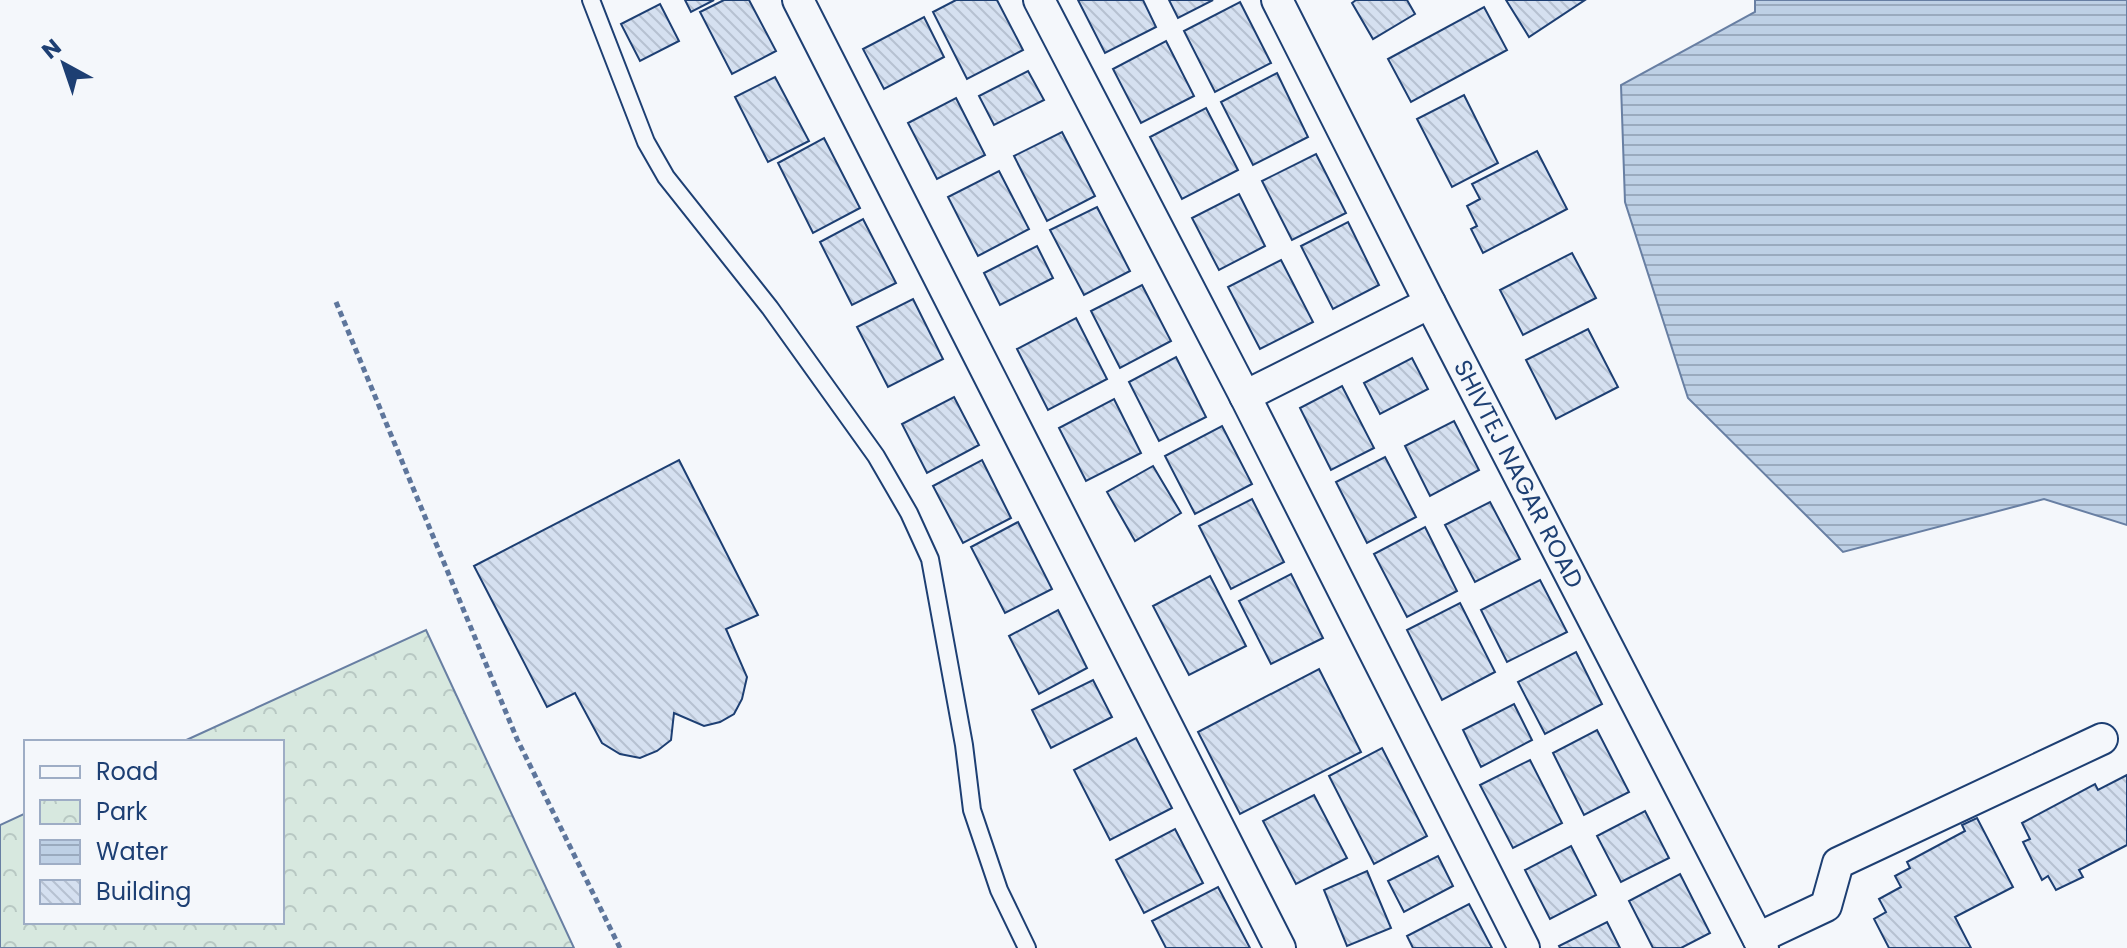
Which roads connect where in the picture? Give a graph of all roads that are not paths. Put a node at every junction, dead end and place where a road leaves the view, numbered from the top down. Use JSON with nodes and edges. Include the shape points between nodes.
{"nodes":[{"id":1,"x":591,"y":0,"type":"edge"},
{"id":2,"x":798,"y":0,"type":"edge"},
{"id":3,"x":1039,"y":0,"type":"edge"},
{"id":4,"x":1277,"y":0,"type":"edge"},
{"id":5,"x":1430,"y":303,"type":"junction"},
{"id":6,"x":1245,"y":396,"type":"junction"},
{"id":7,"x":2102,"y":739,"type":"dead end"},
{"id":8,"x":1761,"y":943,"type":"edge"},
{"id":9,"x":1027,"y":948,"type":"edge"},
{"id":10,"x":1280,"y":948,"type":"edge"},
{"id":11,"x":1524,"y":948,"type":"edge"}],
"edges":[{"from":1,"to":9,"type":"lane","via":[[646,142],[666,177],[770,308],[876,456],[909,513],[930,559],[972,810],[999,890]]},
{"from":2,"to":10,"type":"street"},
{"from":3,"to":6,"type":"street"},
{"from":4,"to":5,"type":"street","name":"SHIVTEJ NAGAR ROAD"},
{"from":5,"to":6,"type":"street"},
{"from":5,"to":8,"type":"street","name":"SHIVTEJ NAGAR ROAD"},
{"from":6,"to":11,"type":"street"},
{"from":7,"to":8,"type":"street","via":[[1838,863],[1826,906]]}]}
